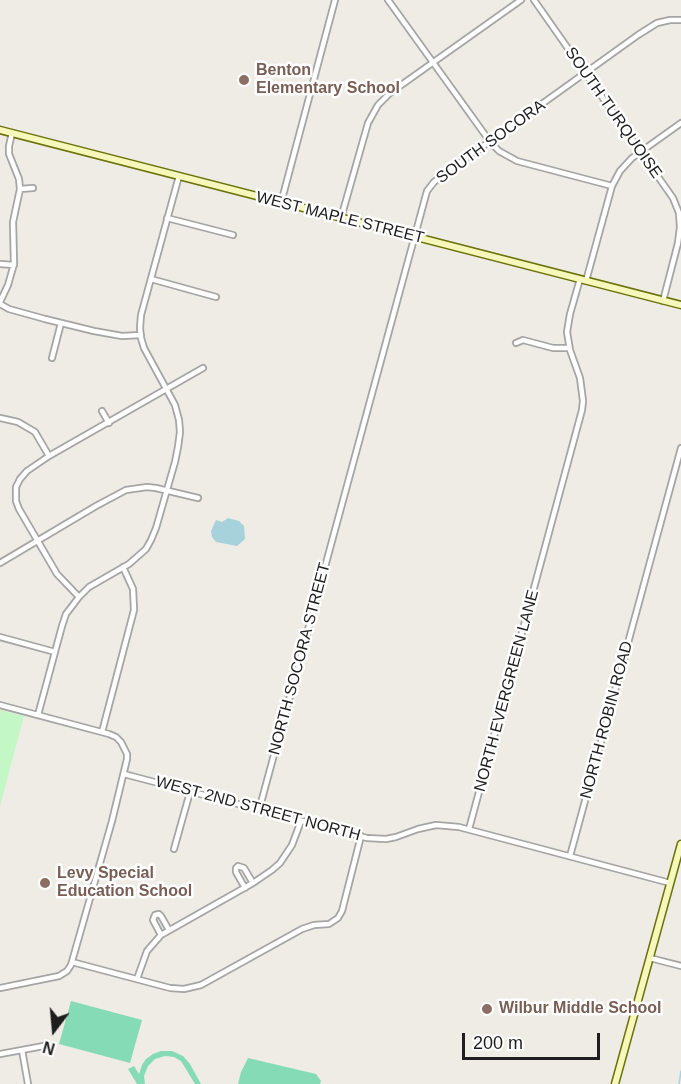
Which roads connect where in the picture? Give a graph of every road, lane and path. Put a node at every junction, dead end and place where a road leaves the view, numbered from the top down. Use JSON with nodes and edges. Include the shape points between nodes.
{"nodes":[{"id":1,"x":335,"y":0,"type":"edge"},
{"id":2,"x":388,"y":0,"type":"edge"},
{"id":3,"x":521,"y":0,"type":"edge"},
{"id":4,"x":534,"y":0,"type":"edge"},
{"id":5,"x":681,"y":20,"type":"edge"},
{"id":6,"x":433,"y":63,"type":"junction"},
{"id":7,"x":586,"y":73,"type":"junction"},
{"id":8,"x":681,"y":123,"type":"edge"},
{"id":9,"x":0,"y":130,"type":"edge"},
{"id":10,"x":12,"y":133,"type":"junction"},
{"id":11,"x":490,"y":141,"type":"junction"},
{"id":12,"x":642,"y":152,"type":"junction"},
{"id":13,"x":178,"y":176,"type":"junction"},
{"id":14,"x":612,"y":186,"type":"junction"},
{"id":15,"x":33,"y":188,"type":"dead end"},
{"id":16,"x":20,"y":189,"type":"junction"},
{"id":17,"x":281,"y":202,"type":"junction"},
{"id":18,"x":167,"y":218,"type":"junction"},
{"id":19,"x":341,"y":218,"type":"junction"},
{"id":20,"x":233,"y":235,"type":"dead end"},
{"id":21,"x":415,"y":237,"type":"junction"},
{"id":22,"x":0,"y":264,"type":"edge"},
{"id":23,"x":14,"y":265,"type":"junction"},
{"id":24,"x":150,"y":279,"type":"junction"},
{"id":25,"x":583,"y":280,"type":"junction"},
{"id":26,"x":216,"y":297,"type":"dead end"},
{"id":27,"x":663,"y":301,"type":"junction"},
{"id":28,"x":0,"y":303,"type":"edge"},
{"id":29,"x":681,"y":305,"type":"edge"},
{"id":30,"x":61,"y":323,"type":"junction"},
{"id":31,"x":141,"y":335,"type":"junction"},
{"id":32,"x":516,"y":344,"type":"dead end"},
{"id":33,"x":569,"y":348,"type":"junction"},
{"id":34,"x":52,"y":358,"type":"dead end"},
{"id":35,"x":203,"y":368,"type":"dead end"},
{"id":36,"x":167,"y":390,"type":"junction"},
{"id":37,"x":102,"y":411,"type":"dead end"},
{"id":38,"x":0,"y":417,"type":"edge"},
{"id":39,"x":109,"y":423,"type":"junction"},
{"id":40,"x":681,"y":448,"type":"edge"},
{"id":41,"x":49,"y":456,"type":"junction"},
{"id":42,"x":167,"y":491,"type":"junction"},
{"id":43,"x":198,"y":498,"type":"dead end"},
{"id":44,"x":341,"y":508,"type":"joint"},
{"id":45,"x":37,"y":541,"type":"junction"},
{"id":46,"x":0,"y":563,"type":"edge"},
{"id":47,"x":123,"y":567,"type":"junction"},
{"id":48,"x":79,"y":597,"type":"junction"},
{"id":49,"x":0,"y":637,"type":"edge"},
{"id":50,"x":55,"y":652,"type":"junction"},
{"id":51,"x":0,"y":705,"type":"edge"},
{"id":52,"x":38,"y":715,"type":"junction"},
{"id":53,"x":102,"y":732,"type":"junction"},
{"id":54,"x":124,"y":774,"type":"junction"},
{"id":55,"x":189,"y":792,"type":"junction"},
{"id":56,"x":258,"y":810,"type":"junction"},
{"id":57,"x":301,"y":821,"type":"junction"},
{"id":58,"x":469,"y":829,"type":"junction"},
{"id":59,"x":361,"y":836,"type":"junction"},
{"id":60,"x":681,"y":844,"type":"edge"},
{"id":61,"x":174,"y":849,"type":"dead end"},
{"id":62,"x":570,"y":856,"type":"junction"},
{"id":63,"x":253,"y":883,"type":"junction"},
{"id":64,"x":670,"y":883,"type":"junction"},
{"id":65,"x":244,"y":888,"type":"junction"},
{"id":66,"x":169,"y":930,"type":"junction"},
{"id":67,"x":161,"y":935,"type":"junction"},
{"id":68,"x":650,"y":958,"type":"junction"},
{"id":69,"x":72,"y":962,"type":"junction"},
{"id":70,"x":681,"y":966,"type":"edge"},
{"id":71,"x":137,"y":980,"type":"junction"},
{"id":72,"x":0,"y":988,"type":"edge"},
{"id":73,"x":49,"y":1045,"type":"dead end"},
{"id":74,"x":22,"y":1050,"type":"junction"},
{"id":75,"x":0,"y":1054,"type":"edge"},
{"id":76,"x":28,"y":1084,"type":"edge"},
{"id":77,"x":615,"y":1084,"type":"edge"}],
"edges":[{"from":1,"to":17,"type":"street"},
{"from":2,"to":6,"type":"street"},
{"from":3,"to":6,"type":"street"},
{"from":4,"to":7,"type":"street","name":"SOUTH TURQUOISE"},
{"from":5,"to":7,"type":"street","name":"SOUTH SOCORA","via":[[657,23]]},
{"from":6,"to":11,"type":"street"},
{"from":6,"to":19,"type":"street","via":[[378,105],[368,123]]},
{"from":7,"to":11,"type":"street","name":"SOUTH SOCORA"},
{"from":7,"to":12,"type":"street","name":"SOUTH TURQUOISE"},
{"from":8,"to":12,"type":"street"},
{"from":9,"to":10,"type":"main road","name":"WEST MAPLE STREET"},
{"from":10,"to":13,"type":"main road","name":"WEST MAPLE STREET"},
{"from":10,"to":16,"type":"street","via":[[9,154]]},
{"from":11,"to":14,"type":"street","via":[[517,161]]},
{"from":11,"to":21,"type":"street","name":"SOUTH SOCORA","via":[[434,183],[428,191]]},
{"from":12,"to":14,"type":"street","via":[[620,171]]},
{"from":12,"to":27,"type":"street","name":"SOUTH TURQUOISE","via":[[679,213],[678,243]]},
{"from":13,"to":17,"type":"main road","name":"WEST MAPLE STREET"},
{"from":13,"to":18,"type":"street"},
{"from":14,"to":25,"type":"street"},
{"from":15,"to":16,"type":"street"},
{"from":16,"to":23,"type":"street","via":[[13,222]]},
{"from":17,"to":19,"type":"main road","name":"WEST MAPLE STREET"},
{"from":18,"to":20,"type":"street"},
{"from":18,"to":24,"type":"street"},
{"from":19,"to":21,"type":"main road","name":"WEST MAPLE STREET"},
{"from":21,"to":25,"type":"main road","name":"WEST MAPLE STREET"},
{"from":21,"to":44,"type":"street","name":"SOUTH SOCORA"},
{"from":22,"to":23,"type":"street"},
{"from":23,"to":28,"type":"street"},
{"from":24,"to":26,"type":"street"},
{"from":24,"to":31,"type":"street","via":[[141,315]]},
{"from":25,"to":27,"type":"main road","name":"WEST MAPLE STREET"},
{"from":25,"to":33,"type":"street","via":[[568,324]]},
{"from":27,"to":29,"type":"main road","name":"WEST MAPLE STREET"},
{"from":28,"to":30,"type":"street"},
{"from":30,"to":31,"type":"street","via":[[109,335]]},
{"from":30,"to":34,"type":"street"},
{"from":31,"to":36,"type":"street"},
{"from":32,"to":33,"type":"street","via":[[523,340]]},
{"from":33,"to":58,"type":"street","name":"NORTH EVERGREEN LANE","via":[[580,378],[582,411]]},
{"from":35,"to":36,"type":"street"},
{"from":36,"to":39,"type":"street"},
{"from":36,"to":42,"type":"street","via":[[175,405],[180,432]]},
{"from":37,"to":39,"type":"street"},
{"from":38,"to":41,"type":"street","via":[[34,432]]},
{"from":39,"to":41,"type":"street"},
{"from":40,"to":62,"type":"street","name":"NORTH ROBIN ROAD"},
{"from":41,"to":45,"type":"street","via":[[23,475],[16,487],[19,509]]},
{"from":42,"to":43,"type":"street"},
{"from":42,"to":45,"type":"street","via":[[147,487],[126,490]]},
{"from":42,"to":47,"type":"street","via":[[152,540]]},
{"from":44,"to":56,"type":"street","name":"NORTH SOCORA STREET"},
{"from":45,"to":46,"type":"street"},
{"from":45,"to":48,"type":"street","via":[[57,574]]},
{"from":47,"to":48,"type":"street"},
{"from":47,"to":53,"type":"street","via":[[133,589],[134,610]]},
{"from":48,"to":50,"type":"street","via":[[66,614]]},
{"from":49,"to":50,"type":"street"},
{"from":50,"to":52,"type":"street"},
{"from":51,"to":52,"type":"street"},
{"from":52,"to":53,"type":"street"},
{"from":53,"to":54,"type":"street","via":[[116,737],[125,748]]},
{"from":54,"to":55,"type":"street","name":"WEST 2ND STREET NORTH"},
{"from":54,"to":69,"type":"street"},
{"from":55,"to":56,"type":"street","name":"WEST 2ND STREET NORTH"},
{"from":55,"to":61,"type":"street"},
{"from":56,"to":57,"type":"street","name":"WEST 2ND STREET NORTH"},
{"from":57,"to":59,"type":"street","name":"WEST 2ND STREET NORTH"},
{"from":57,"to":63,"type":"street","via":[[297,836],[280,863]]},
{"from":58,"to":59,"type":"street","name":"WEST 2ND STREET NORTH","via":[[436,825],[386,839]]},
{"from":58,"to":62,"type":"street","name":"WEST 2ND STREET NORTH"},
{"from":59,"to":71,"type":"street","via":[[342,911],[332,922],[302,929],[195,987],[177,989]]},
{"from":60,"to":64,"type":"main road"},
{"from":62,"to":64,"type":"street","name":"WEST 2ND STREET NORTH"},
{"from":63,"to":65,"type":"street"},
{"from":63,"to":65,"type":"street","via":[[244,868],[238,866],[236,872]]},
{"from":64,"to":68,"type":"main road"},
{"from":65,"to":66,"type":"street"},
{"from":66,"to":67,"type":"street"},
{"from":66,"to":67,"type":"street","via":[[161,916],[155,915],[153,920]]},
{"from":67,"to":71,"type":"street","via":[[147,951]]},
{"from":68,"to":70,"type":"street"},
{"from":68,"to":77,"type":"main road"},
{"from":69,"to":71,"type":"street"},
{"from":69,"to":72,"type":"street","via":[[58,976]]},
{"from":73,"to":74,"type":"street"},
{"from":74,"to":75,"type":"street"},
{"from":74,"to":76,"type":"street"}]}
